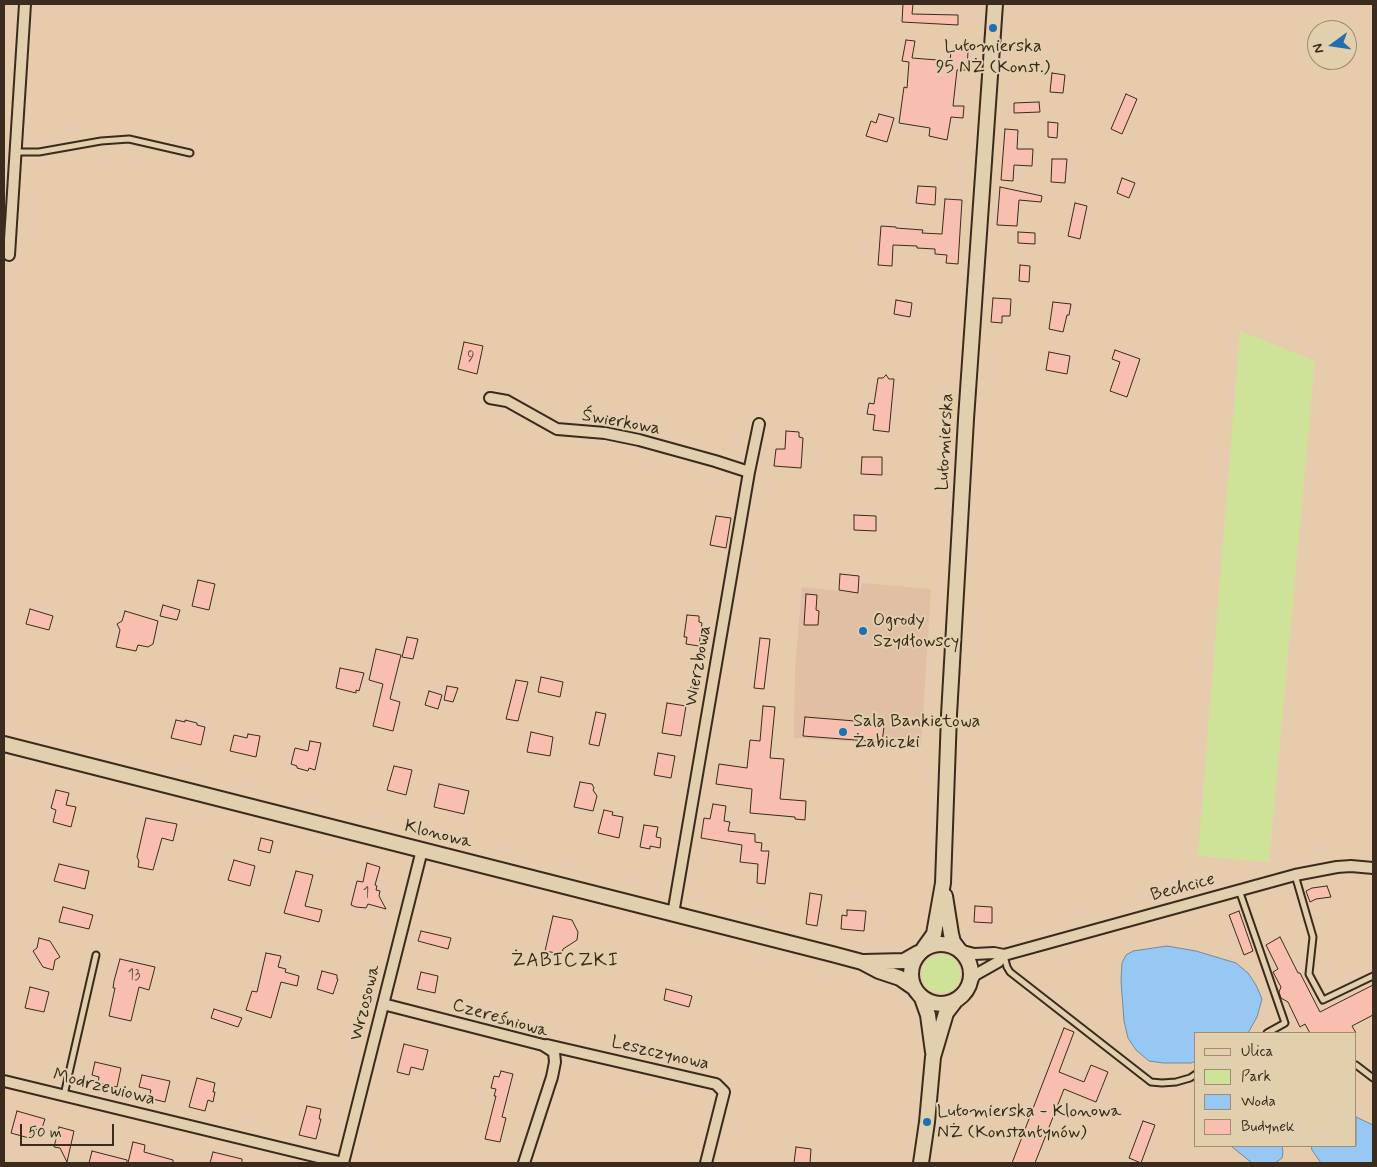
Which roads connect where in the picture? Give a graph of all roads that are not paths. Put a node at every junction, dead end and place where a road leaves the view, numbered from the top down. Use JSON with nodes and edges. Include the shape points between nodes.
{"nodes":[{"id":1,"x":25,"y":4,"type":"edge"},
{"id":2,"x":995,"y":4,"type":"edge"},
{"id":3,"x":16,"y":152,"type":"junction"},
{"id":4,"x":190,"y":153,"type":"dead end"},
{"id":5,"x":9,"y":255,"type":"dead end"},
{"id":6,"x":490,"y":398,"type":"dead end"},
{"id":7,"x":759,"y":424,"type":"dead end"},
{"id":8,"x":749,"y":472,"type":"junction"},
{"id":9,"x":4,"y":744,"type":"edge"},
{"id":10,"x":422,"y":850,"type":"junction"},
{"id":11,"x":1373,"y":868,"type":"edge"},
{"id":12,"x":1295,"y":875,"type":"junction"},
{"id":13,"x":943,"y":883,"type":"junction"},
{"id":14,"x":1239,"y":890,"type":"junction"},
{"id":15,"x":673,"y":914,"type":"junction"},
{"id":16,"x":959,"y":950,"type":"junction"},
{"id":17,"x":922,"y":951,"type":"junction"},
{"id":18,"x":96,"y":955,"type":"dead end"},
{"id":19,"x":1004,"y":955,"type":"junction"},
{"id":20,"x":862,"y":962,"type":"junction"},
{"id":21,"x":1373,"y":976,"type":"edge"},
{"id":22,"x":970,"y":983,"type":"junction"},
{"id":23,"x":913,"y":987,"type":"junction"},
{"id":24,"x":922,"y":998,"type":"junction"},
{"id":25,"x":956,"y":1000,"type":"junction"},
{"id":26,"x":383,"y":1004,"type":"junction"},
{"id":27,"x":1269,"y":1032,"type":"edge"},
{"id":28,"x":543,"y":1045,"type":"junction"},
{"id":29,"x":933,"y":1057,"type":"junction"},
{"id":30,"x":1357,"y":1066,"type":"edge"},
{"id":31,"x":1194,"y":1075,"type":"edge"},
{"id":32,"x":1373,"y":1078,"type":"edge"},
{"id":33,"x":4,"y":1081,"type":"edge"},
{"id":34,"x":64,"y":1095,"type":"junction"},
{"id":35,"x":343,"y":1163,"type":"edge"},
{"id":36,"x":524,"y":1163,"type":"edge"},
{"id":37,"x":706,"y":1163,"type":"edge"},
{"id":38,"x":921,"y":1163,"type":"edge"}],
"edges":[{"from":1,"to":3,"type":"street"},
{"from":2,"to":13,"type":"main road","name":"Lutomierska","via":[[966,419]]},
{"from":3,"to":4,"type":"lane","via":[[39,152],[129,139]]},
{"from":3,"to":5,"type":"street"},
{"from":6,"to":8,"type":"street","name":"Świerkowa","via":[[508,400],[557,429],[639,440]]},
{"from":7,"to":8,"type":"street","name":"Wierzbowa"},
{"from":8,"to":15,"type":"street","name":"Wierzbowa"},
{"from":9,"to":10,"type":"main road","name":"Klonowa"},
{"from":10,"to":15,"type":"main road","name":"Klonowa"},
{"from":10,"to":26,"type":"street","name":"Wrzosowa"},
{"from":11,"to":12,"type":"street","name":"Bechcice","via":[[1337,866]]},
{"from":12,"to":14,"type":"street","name":"Bechcice"},
{"from":12,"to":21,"type":"lane","via":[[1313,937],[1309,974],[1323,1000]]},
{"from":13,"to":16,"type":"main road","name":"Lutomierska","via":[[951,934]]},
{"from":13,"to":17,"type":"main road","name":"Lutomierska","via":[[934,934]]},
{"from":14,"to":19,"type":"street","name":"Bechcice"},
{"from":14,"to":27,"type":"lane","via":[[1285,1023]]},
{"from":15,"to":20,"type":"main road","name":"Klonowa"},
{"from":16,"to":17,"type":"main road","via":[[946,944],[931,945]]},
{"from":16,"to":19,"type":"street","name":"Bechcice"},
{"from":16,"to":22,"type":"main road","via":[[970,968]]},
{"from":17,"to":20,"type":"main road","name":"Klonowa","via":[[904,960]]},
{"from":17,"to":23,"type":"main road","via":[[912,965]]},
{"from":18,"to":34,"type":"lane"},
{"from":19,"to":22,"type":"street","name":"Bechcice","via":[[975,975]]},
{"from":19,"to":31,"type":"lane","via":[[1010,972],[1151,1082],[1176,1082]]},
{"from":20,"to":23,"type":"main road","name":"Klonowa"},
{"from":22,"to":25,"type":"main road"},
{"from":23,"to":24,"type":"main road"},
{"from":24,"to":25,"type":"main road","via":[[936,1004]]},
{"from":24,"to":29,"type":"main road","via":[[928,1015]]},
{"from":25,"to":29,"type":"main road","via":[[946,1013]]},
{"from":26,"to":28,"type":"street","name":"Czereśniowa"},
{"from":26,"to":35,"type":"street","name":"Wrzosowa"},
{"from":28,"to":36,"type":"street","name":"Czereśniowa","via":[[554,1052],[555,1062]]},
{"from":28,"to":37,"type":"street","name":"Leszczynowa","via":[[716,1084],[724,1092]]},
{"from":29,"to":38,"type":"main road"},
{"from":30,"to":32,"type":"lane"},
{"from":33,"to":34,"type":"street","name":"Modrzewiowa"},
{"from":34,"to":35,"type":"street","name":"Modrzewiowa"}]}
